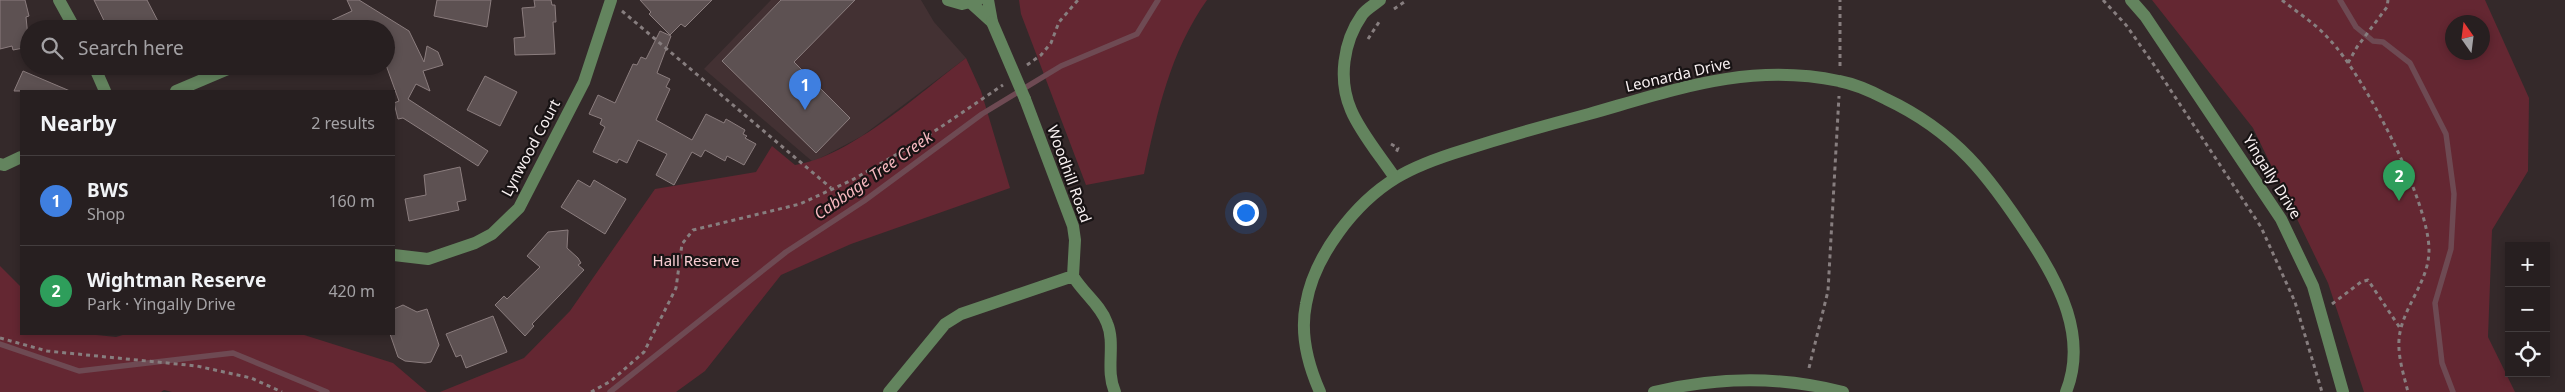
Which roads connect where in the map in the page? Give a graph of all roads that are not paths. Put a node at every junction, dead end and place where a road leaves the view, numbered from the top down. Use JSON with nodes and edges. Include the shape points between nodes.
{"nodes":[{"id":1,"x":59,"y":0,"type":"edge"},
{"id":2,"x":611,"y":0,"type":"edge"},
{"id":3,"x":948,"y":0,"type":"edge"},
{"id":4,"x":988,"y":0,"type":"edge"},
{"id":5,"x":1380,"y":0,"type":"edge"},
{"id":6,"x":2131,"y":0,"type":"edge"},
{"id":7,"x":974,"y":1,"type":"edge"},
{"id":8,"x":70,"y":20,"type":"edge"},
{"id":9,"x":992,"y":22,"type":"junction"},
{"id":10,"x":98,"y":75,"type":"edge"},
{"id":11,"x":214,"y":75,"type":"edge"},
{"id":12,"x":105,"y":90,"type":"edge"},
{"id":13,"x":178,"y":90,"type":"edge"},
{"id":14,"x":20,"y":158,"type":"edge"},
{"id":15,"x":0,"y":164,"type":"edge"},
{"id":16,"x":1395,"y":178,"type":"junction"},
{"id":17,"x":395,"y":256,"type":"edge"},
{"id":18,"x":1073,"y":276,"type":"junction"},
{"id":19,"x":889,"y":392,"type":"edge"},
{"id":20,"x":1115,"y":392,"type":"edge"},
{"id":21,"x":1320,"y":392,"type":"edge"},
{"id":22,"x":1654,"y":392,"type":"edge"},
{"id":23,"x":1843,"y":392,"type":"edge"},
{"id":24,"x":2066,"y":392,"type":"edge"},
{"id":25,"x":2344,"y":392,"type":"edge"}],
"edges":[{"from":1,"to":8,"type":"street"},
{"from":2,"to":17,"type":"street","name":"Lynwood Court","via":[[584,82],[519,208],[492,234],[475,242],[428,259]]},
{"from":3,"to":7,"type":"street","name":"Woodhill Road","via":[[962,4]]},
{"from":4,"to":9,"type":"street","name":"Woodhill Road"},
{"from":5,"to":16,"type":"street","via":[[1362,14],[1351,38],[1342,64],[1344,88],[1351,111]]},
{"from":6,"to":25,"type":"street","name":"Yingally Drive","via":[[2145,16],[2281,219],[2313,286]]},
{"from":7,"to":9,"type":"street","name":"Woodhill Road"},
{"from":9,"to":18,"type":"street","name":"Woodhill Road","bridge":true,"via":[[1025,99],[1072,226],[1075,250]]},
{"from":10,"to":12,"type":"street"},
{"from":11,"to":13,"type":"street"},
{"from":14,"to":15,"type":"street"},
{"from":16,"to":21,"type":"street","name":"Leonarda Drive","via":[[1340,229],[1312,280],[1304,329],[1308,359]]},
{"from":16,"to":24,"type":"street","name":"Leonarda Drive","via":[[1428,162],[1482,144],[1718,79],[1770,73],[1840,81],[1885,98],[1934,126],[1969,157],[2000,193],[2063,295],[2073,355]]},
{"from":18,"to":19,"type":"street","via":[[961,314],[945,324]]},
{"from":18,"to":20,"type":"street","via":[[1108,324],[1110,369]]},
{"from":22,"to":23,"type":"street","via":[[1720,381],[1764,380]]}]}
